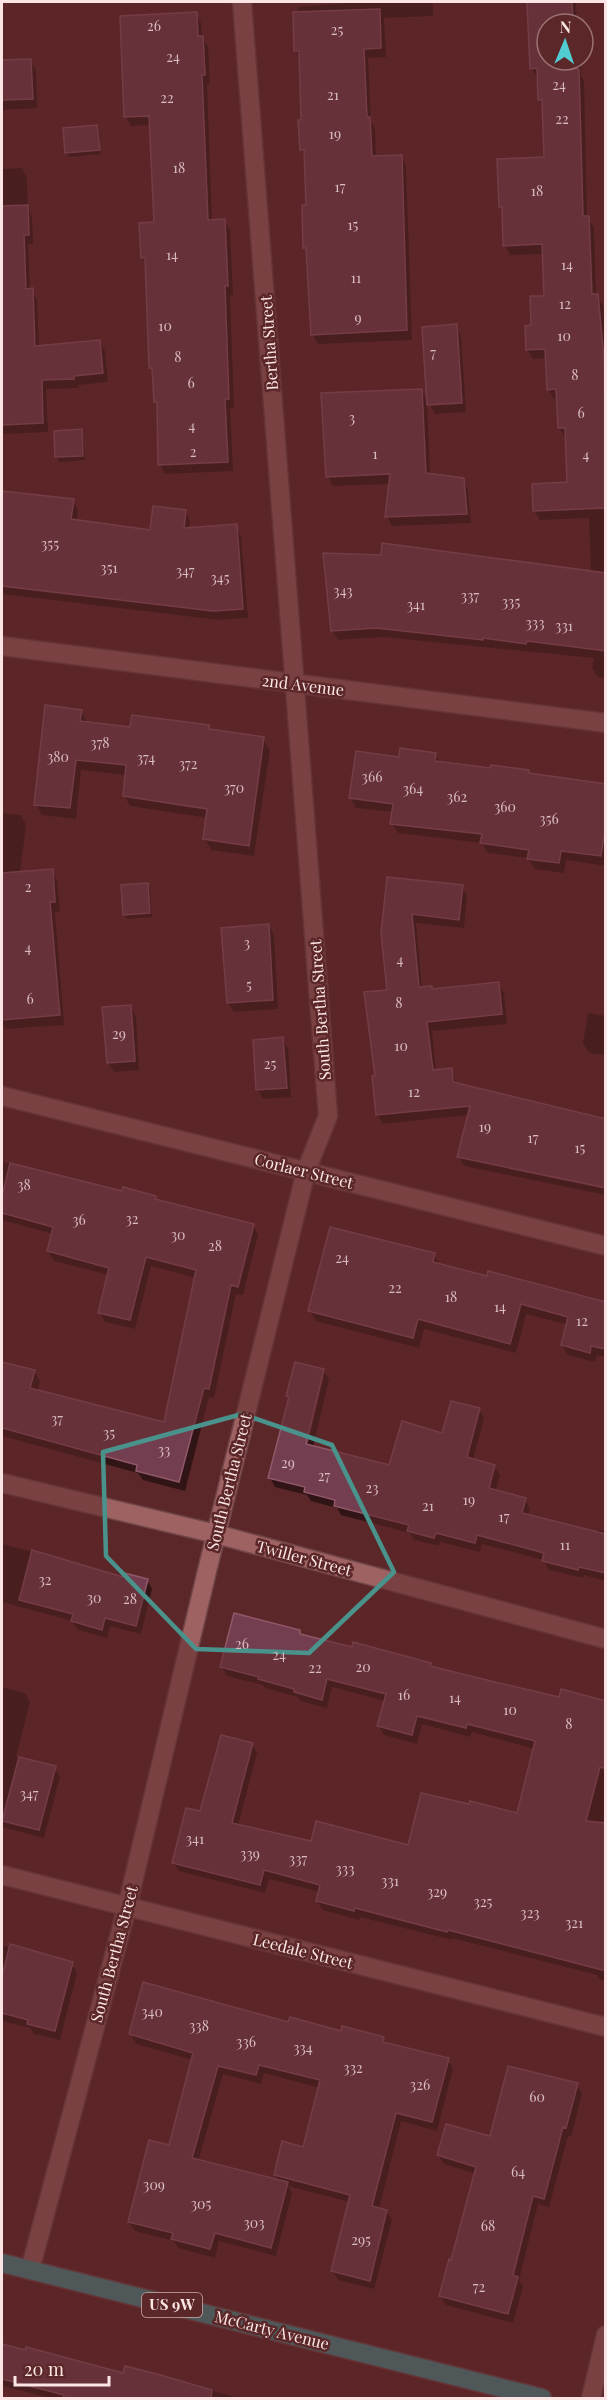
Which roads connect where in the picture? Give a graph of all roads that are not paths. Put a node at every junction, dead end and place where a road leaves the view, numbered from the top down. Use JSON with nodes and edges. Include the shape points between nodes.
{"nodes":[{"id":1,"x":242,"y":2,"type":"edge"},
{"id":2,"x":2,"y":646,"type":"edge"},
{"id":3,"x":295,"y":684,"type":"junction"},
{"id":4,"x":606,"y":723,"type":"edge"},
{"id":5,"x":2,"y":1096,"type":"edge"},
{"id":6,"x":306,"y":1172,"type":"junction"},
{"id":7,"x":606,"y":1246,"type":"edge"},
{"id":8,"x":2,"y":1484,"type":"edge"},
{"id":9,"x":216,"y":1534,"type":"junction"},
{"id":10,"x":606,"y":1639,"type":"edge"},
{"id":11,"x":2,"y":1875,"type":"edge"},
{"id":12,"x":126,"y":1907,"type":"junction"},
{"id":13,"x":606,"y":2027,"type":"edge"},
{"id":14,"x":2,"y":2264,"type":"edge"},
{"id":15,"x":30,"y":2270,"type":"junction"},
{"id":16,"x":606,"y":2335,"type":"edge"},
{"id":17,"x":542,"y":2398,"type":"edge"},
{"id":18,"x":591,"y":2398,"type":"edge"}],
"edges":[{"from":1,"to":3,"type":"street","name":"Bertha Street"},
{"from":2,"to":3,"type":"street","name":"2nd Avenue"},
{"from":3,"to":4,"type":"street","name":"2nd Avenue"},
{"from":3,"to":6,"type":"street","name":"South Bertha Street","via":[[328,1116]]},
{"from":5,"to":6,"type":"street","name":"Corlaer Street"},
{"from":6,"to":7,"type":"street","name":"Corlaer Street"},
{"from":6,"to":9,"type":"street","name":"South Bertha Street"},
{"from":8,"to":9,"type":"street","name":"Twiller Street"},
{"from":9,"to":10,"type":"street","name":"Twiller Street"},
{"from":9,"to":12,"type":"street","name":"South Bertha Street"},
{"from":11,"to":12,"type":"street","name":"Leedale Street"},
{"from":12,"to":13,"type":"street","name":"Leedale Street"},
{"from":12,"to":15,"type":"street","name":"South Bertha Street"},
{"from":14,"to":15,"type":"main road","name":"McCarty Avenue","number":"US 9W"},
{"from":15,"to":17,"type":"main road","name":"McCarty Avenue","number":"US 9W"},
{"from":16,"to":18,"type":"street"}]}
